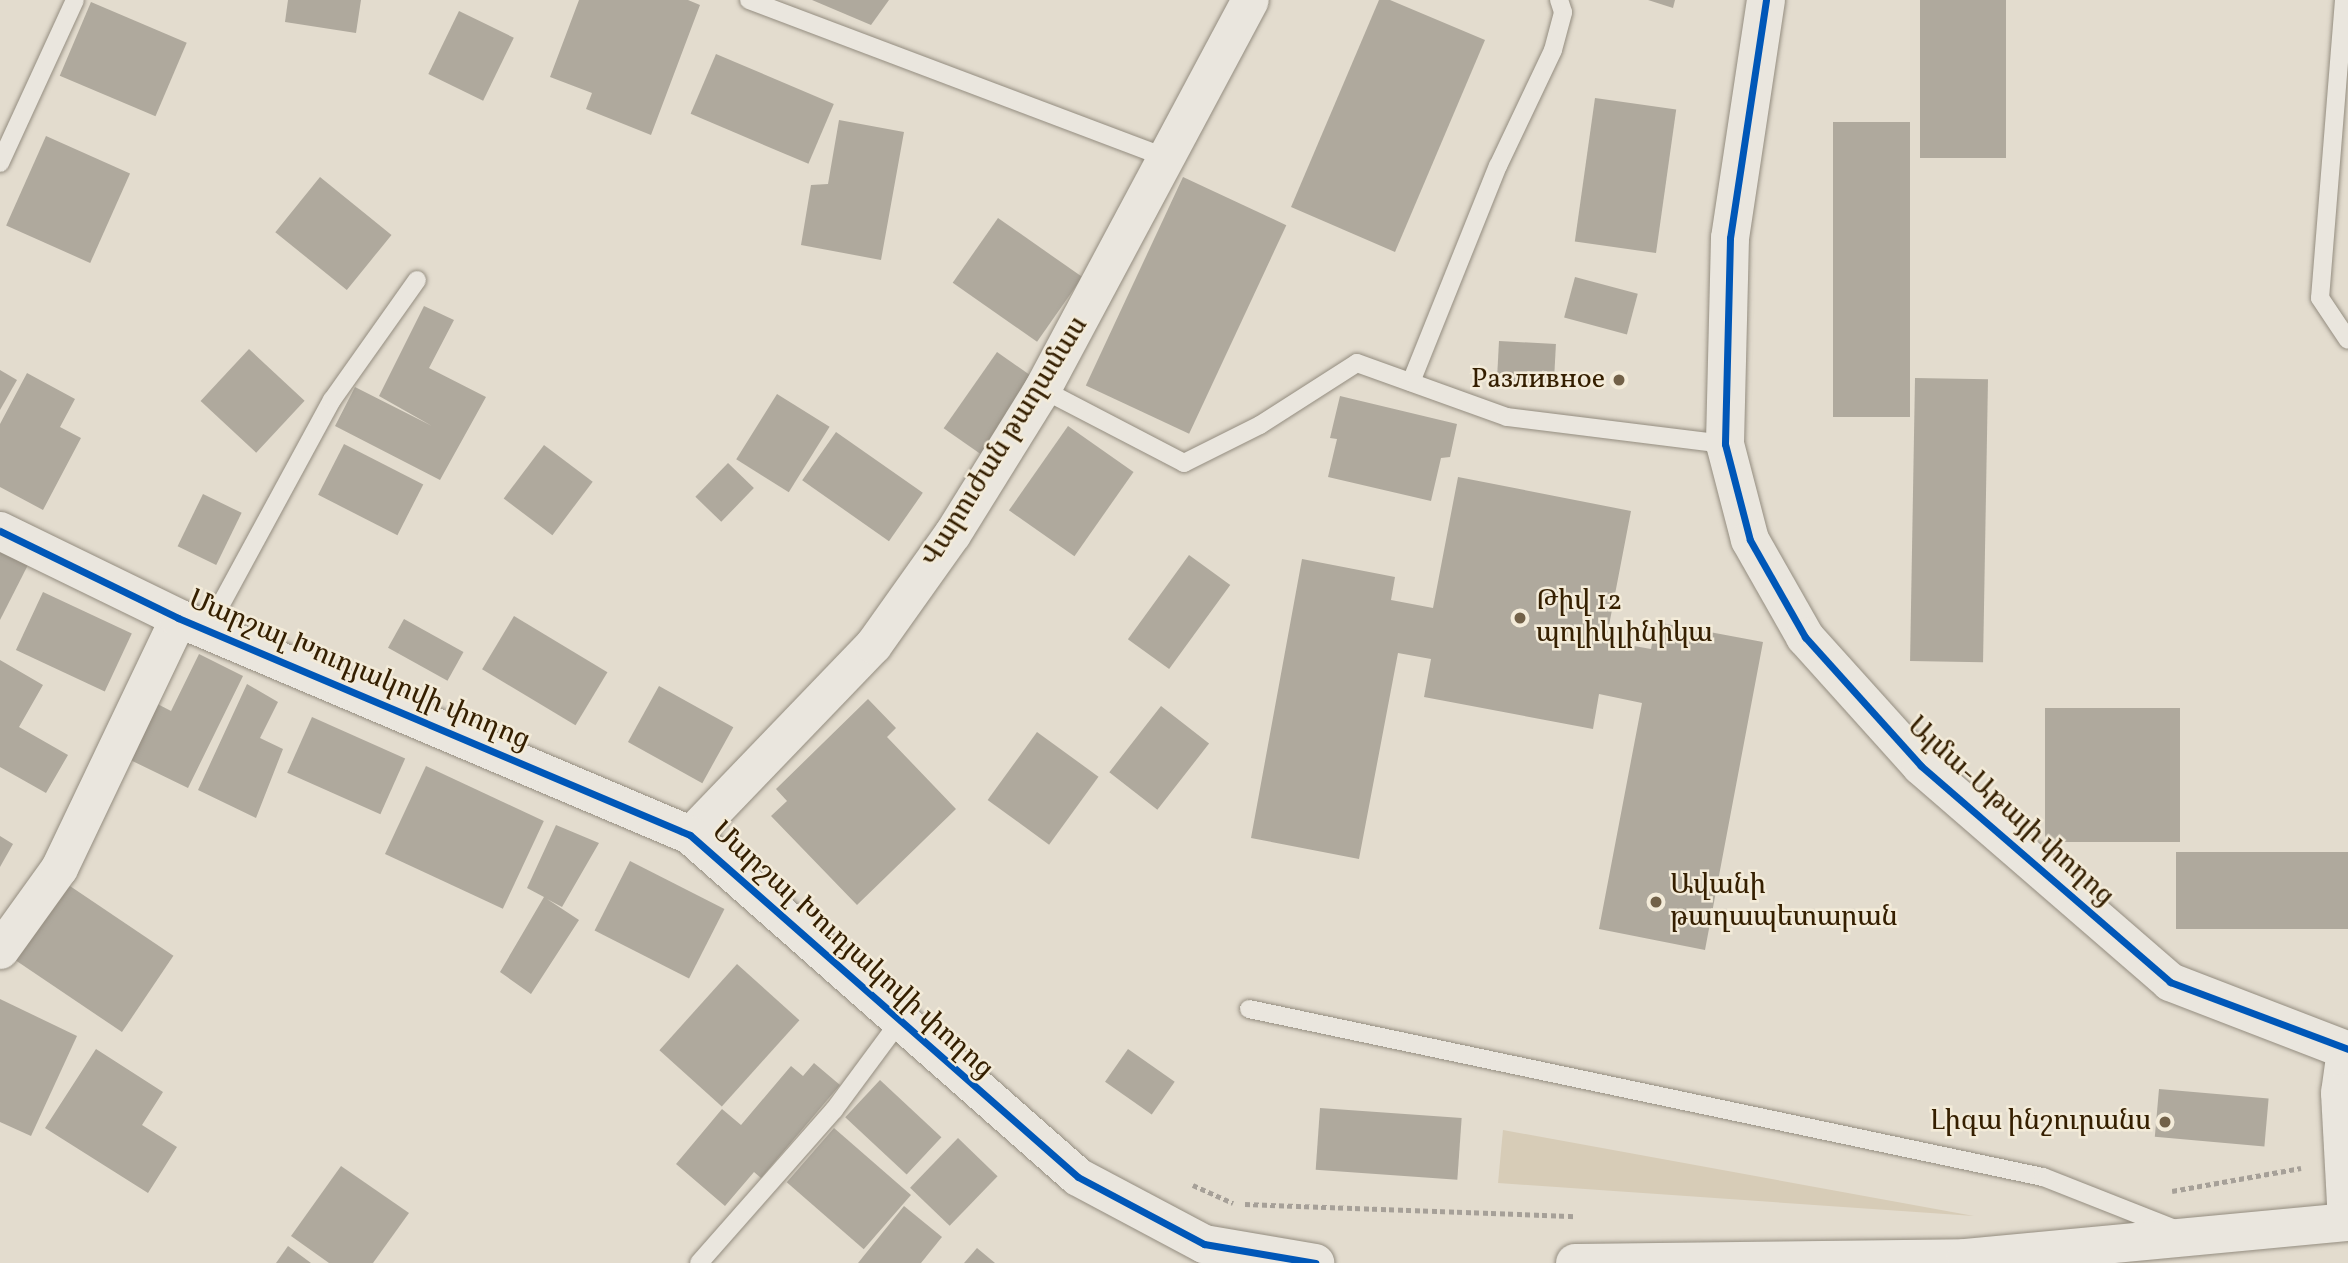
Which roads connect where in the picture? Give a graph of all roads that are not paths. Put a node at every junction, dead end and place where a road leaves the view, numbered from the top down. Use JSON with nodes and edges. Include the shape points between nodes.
{"nodes":[{"id":1,"x":75,"y":0,"type":"edge"},
{"id":2,"x":749,"y":0,"type":"edge"},
{"id":3,"x":1250,"y":0,"type":"edge"},
{"id":4,"x":1559,"y":0,"type":"edge"},
{"id":5,"x":1766,"y":0,"type":"edge"},
{"id":6,"x":2344,"y":0,"type":"edge"},
{"id":7,"x":1165,"y":157,"type":"junction"},
{"id":8,"x":0,"y":163,"type":"edge"},
{"id":9,"x":416,"y":280,"type":"dead end"},
{"id":10,"x":2348,"y":340,"type":"edge"},
{"id":11,"x":1411,"y":382,"type":"junction"},
{"id":12,"x":1042,"y":389,"type":"junction"},
{"id":13,"x":1725,"y":444,"type":"junction"},
{"id":14,"x":0,"y":531,"type":"edge"},
{"id":15,"x":193,"y":624,"type":"junction"},
{"id":16,"x":690,"y":835,"type":"junction"},
{"id":17,"x":0,"y":950,"type":"edge"},
{"id":18,"x":1249,"y":1010,"type":"dead end"},
{"id":19,"x":899,"y":1022,"type":"junction"},
{"id":20,"x":2347,"y":1049,"type":"edge"},
{"id":21,"x":2347,"y":1222,"type":"edge"},
{"id":22,"x":2195,"y":1237,"type":"junction"},
{"id":23,"x":1210,"y":1254,"type":"edge"},
{"id":24,"x":699,"y":1263,"type":"edge"},
{"id":25,"x":1315,"y":1263,"type":"edge"},
{"id":26,"x":1575,"y":1263,"type":"edge"}],
"edges":[{"from":1,"to":8,"type":"lane"},
{"from":2,"to":7,"type":"lane"},
{"from":3,"to":7,"type":"street","name":"Վարուժան թաղամաս"},
{"from":4,"to":11,"type":"lane","via":[[1563,12],[1553,50],[1498,166]]},
{"from":5,"to":13,"type":"street","name":"Ալմա-Աթայի փողոց","via":[[1730,238]]},
{"from":6,"to":10,"type":"lane","via":[[2320,298]]},
{"from":7,"to":12,"type":"street","name":"Վարուժան թաղամաս"},
{"from":9,"to":15,"type":"lane","via":[[332,400]]},
{"from":11,"to":12,"type":"lane","via":[[1357,363],[1260,425],[1184,463]]},
{"from":11,"to":13,"type":"lane","via":[[1507,417]]},
{"from":12,"to":16,"type":"street","name":"Վարուժան թաղամաս","via":[[952,534],[873,645]]},
{"from":13,"to":20,"type":"street","name":"Ալմա-Աթայի փողոց","via":[[1750,540],[1805,637],[1921,766],[2170,982]]},
{"from":14,"to":15,"type":"street","name":"Մարշալ Խուդյակովի փողոց"},
{"from":15,"to":16,"type":"street","name":"Մարշալ Խուդյակովի փողոց"},
{"from":15,"to":17,"type":"street","via":[[59,868]]},
{"from":16,"to":19,"type":"street","name":"Մարշալ Խուդյակովի փողոց"},
{"from":18,"to":22,"type":"lane","via":[[2043,1177]]},
{"from":19,"to":23,"type":"street","name":"Մարշալ Խուդյակովի փողոց","via":[[1078,1177]]},
{"from":19,"to":24,"type":"lane","via":[[834,1110]]},
{"from":20,"to":21,"type":"street","via":[[2340,1093]]},
{"from":21,"to":22,"type":"street"},
{"from":22,"to":26,"type":"street","via":[[1966,1258]]},
{"from":23,"to":25,"type":"street","name":"Մարշալ Խուդյակովի փողոց"}]}
